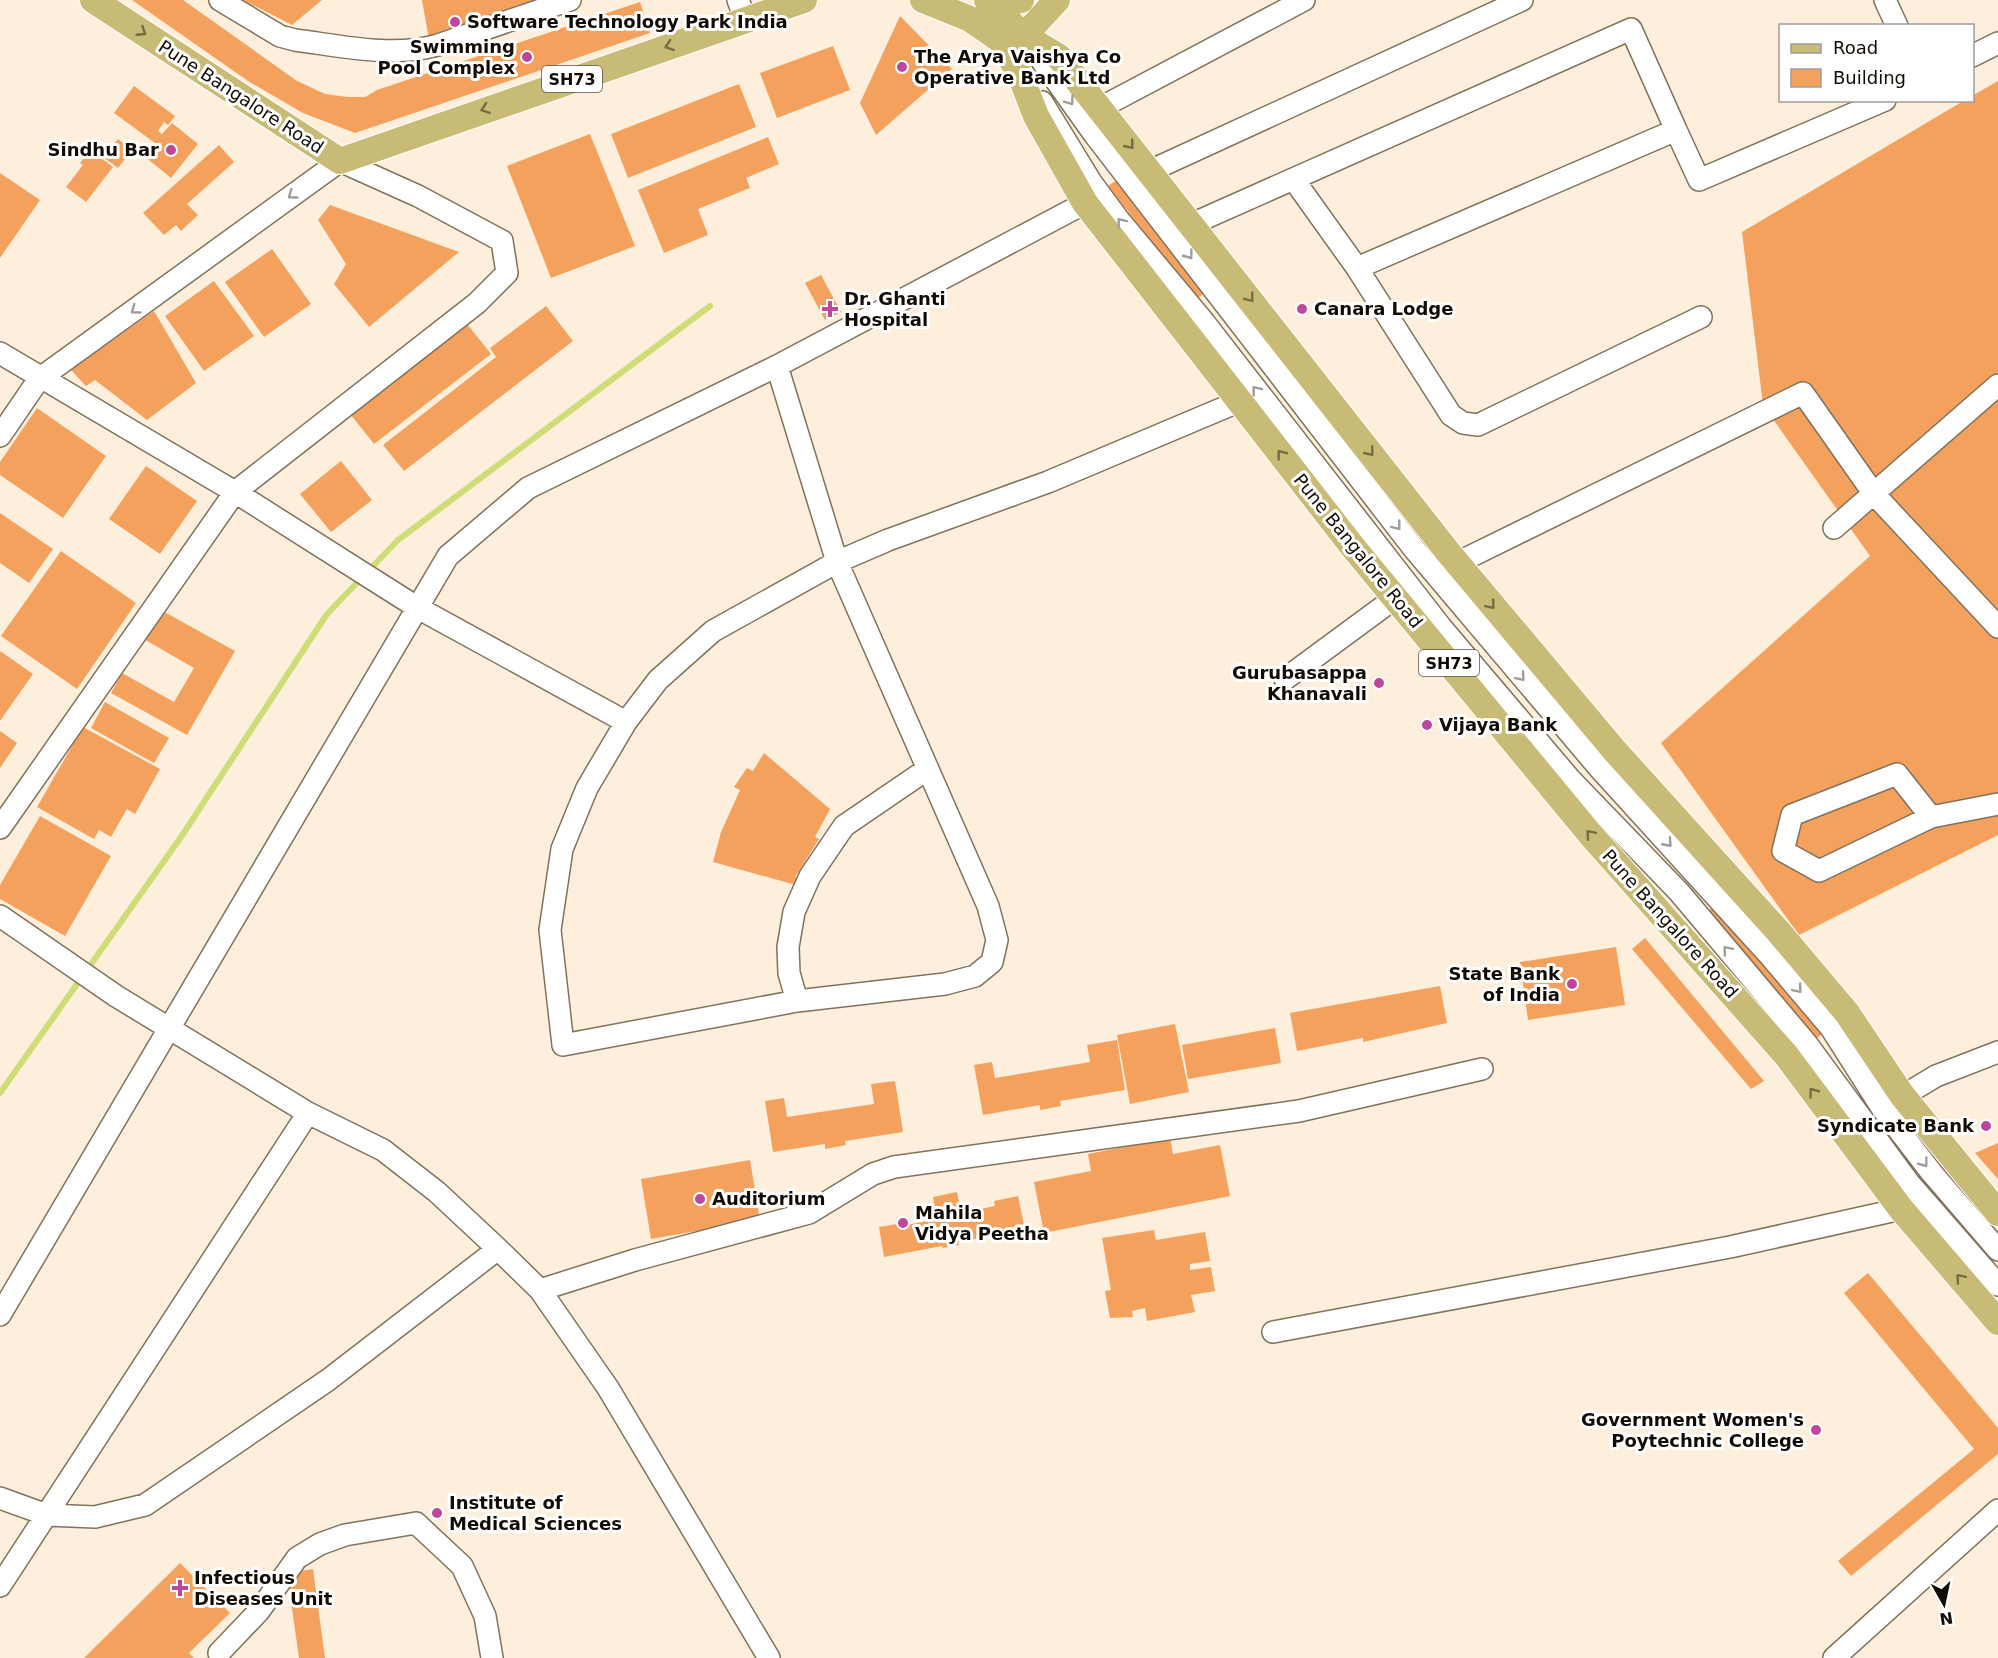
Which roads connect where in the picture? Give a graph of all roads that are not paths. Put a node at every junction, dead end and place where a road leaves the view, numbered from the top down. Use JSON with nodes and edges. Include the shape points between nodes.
{"nodes":[{"id":1,"x":93,"y":0,"type":"edge"},
{"id":2,"x":220,"y":0,"type":"edge"},
{"id":3,"x":570,"y":0,"type":"edge"},
{"id":4,"x":804,"y":0,"type":"edge"},
{"id":5,"x":923,"y":0,"type":"edge"},
{"id":6,"x":1021,"y":0,"type":"edge"},
{"id":7,"x":1056,"y":0,"type":"edge"},
{"id":8,"x":1065,"y":0,"type":"edge"},
{"id":9,"x":1304,"y":0,"type":"edge"},
{"id":10,"x":1522,"y":0,"type":"edge"},
{"id":11,"x":1885,"y":0,"type":"edge"},
{"id":12,"x":990,"y":3,"type":"edge"},
{"id":13,"x":742,"y":10,"type":"edge"},
{"id":14,"x":1896,"y":24,"type":"edge"},
{"id":15,"x":1013,"y":38,"type":"junction"},
{"id":16,"x":1998,"y":43,"type":"edge"},
{"id":17,"x":1974,"y":56,"type":"edge"},
{"id":18,"x":1059,"y":57,"type":"junction"},
{"id":19,"x":1880,"y":102,"type":"edge"},
{"id":20,"x":1100,"y":108,"type":"junction"},
{"id":21,"x":1676,"y":130,"type":"junction"},
{"id":22,"x":340,"y":161,"type":"junction"},
{"id":23,"x":1150,"y":171,"type":"junction"},
{"id":24,"x":1294,"y":180,"type":"junction"},
{"id":25,"x":1085,"y":203,"type":"junction"},
{"id":26,"x":1192,"y":224,"type":"junction"},
{"id":27,"x":1357,"y":268,"type":"junction"},
{"id":28,"x":1701,"y":317,"type":"dead end"},
{"id":29,"x":0,"y":353,"type":"edge"},
{"id":30,"x":777,"y":366,"type":"junction"},
{"id":31,"x":39,"y":379,"type":"junction"},
{"id":32,"x":1998,"y":385,"type":"edge"},
{"id":33,"x":1240,"y":401,"type":"junction"},
{"id":34,"x":0,"y":436,"type":"edge"},
{"id":35,"x":235,"y":492,"type":"junction"},
{"id":36,"x":1874,"y":494,"type":"junction"},
{"id":37,"x":1834,"y":528,"type":"dead end"},
{"id":38,"x":837,"y":562,"type":"junction"},
{"id":39,"x":1456,"y":563,"type":"junction"},
{"id":40,"x":1395,"y":598,"type":"junction"},
{"id":41,"x":418,"y":608,"type":"junction"},
{"id":42,"x":1998,"y":627,"type":"edge"},
{"id":43,"x":1285,"y":678,"type":"dead end"},
{"id":44,"x":626,"y":722,"type":"junction"},
{"id":45,"x":926,"y":770,"type":"junction"},
{"id":46,"x":1998,"y":804,"type":"edge"},
{"id":47,"x":1931,"y":817,"type":"junction"},
{"id":48,"x":0,"y":828,"type":"edge"},
{"id":49,"x":0,"y":916,"type":"edge"},
{"id":50,"x":797,"y":1000,"type":"junction"},
{"id":51,"x":170,"y":1028,"type":"junction"},
{"id":52,"x":1998,"y":1052,"type":"edge"},
{"id":53,"x":1482,"y":1069,"type":"dead end"},
{"id":54,"x":1892,"y":1102,"type":"junction"},
{"id":55,"x":308,"y":1113,"type":"junction"},
{"id":56,"x":1855,"y":1130,"type":"junction"},
{"id":57,"x":1901,"y":1209,"type":"junction"},
{"id":58,"x":1998,"y":1213,"type":"edge"},
{"id":59,"x":498,"y":1249,"type":"junction"},
{"id":60,"x":1998,"y":1250,"type":"edge"},
{"id":61,"x":1998,"y":1285,"type":"edge"},
{"id":62,"x":540,"y":1290,"type":"junction"},
{"id":63,"x":0,"y":1316,"type":"edge"},
{"id":64,"x":1998,"y":1322,"type":"edge"},
{"id":65,"x":1273,"y":1332,"type":"dead end"},
{"id":66,"x":0,"y":1498,"type":"edge"},
{"id":67,"x":1998,"y":1510,"type":"edge"},
{"id":68,"x":47,"y":1515,"type":"junction"},
{"id":69,"x":0,"y":1586,"type":"edge"},
{"id":70,"x":219,"y":1653,"type":"dead end"},
{"id":71,"x":492,"y":1658,"type":"edge"},
{"id":72,"x":769,"y":1658,"type":"edge"},
{"id":73,"x":1834,"y":1658,"type":"edge"}],
"edges":[{"from":1,"to":22,"type":"main road","name":"Pune Bangalore Road","one_way":true},
{"from":2,"to":3,"type":"street","via":[[280,36],[397,52],[438,45]]},
{"from":4,"to":13,"type":"main road","name":"Pune Bangalore Road","number":"SH73"},
{"from":5,"to":15,"type":"main road","name":"Pune Bangalore Road","number":"SH73"},
{"from":6,"to":12,"type":"main road"},
{"from":7,"to":15,"type":"main road"},
{"from":8,"to":18,"type":"main road","via":[[1051,34]]},
{"from":9,"to":20,"type":"street"},
{"from":10,"to":23,"type":"street"},
{"from":11,"to":14,"type":"street"},
{"from":12,"to":15,"type":"main road","name":"Pune Bangalore Road","number":"SH73"},
{"from":13,"to":22,"type":"main road","name":"Pune Bangalore Road","number":"SH73","one_way":true},
{"from":15,"to":18,"type":"main road","name":"Pune Bangalore Road","number":"SH73"},
{"from":15,"to":25,"type":"main road","name":"Pune Bangalore Road","number":"SH73","via":[[1022,80],[1036,116]]},
{"from":15,"to":54,"type":"street","one_way":true,"via":[[1094,134],[1414,549],[1600,769],[1770,956]]},
{"from":56,"to":15,"type":"street","one_way":true,"via":[[1807,1044],[1679,892],[1570,779],[1441,627],[1204,322],[1119,220],[1091,182]]},
{"from":16,"to":17,"type":"street"},
{"from":18,"to":20,"type":"main road","name":"Pune Bangalore Road","number":"SH73"},
{"from":19,"to":21,"type":"street","via":[[1700,180]]},
{"from":20,"to":23,"type":"main road","name":"Pune Bangalore Road","number":"SH73","one_way":true},
{"from":21,"to":24,"type":"street","via":[[1631,29]]},
{"from":21,"to":27,"type":"street"},
{"from":22,"to":31,"type":"street","one_way":true},
{"from":22,"to":35,"type":"street","via":[[418,196],[501,241],[507,273],[477,303]]},
{"from":23,"to":26,"type":"main road","name":"Pune Bangalore Road","number":"SH73"},
{"from":24,"to":26,"type":"street"},
{"from":24,"to":27,"type":"street"},
{"from":25,"to":30,"type":"street"},
{"from":25,"to":33,"type":"main road","name":"Pune Bangalore Road","number":"SH73"},
{"from":26,"to":39,"type":"main road","name":"Pune Bangalore Road","number":"SH73","one_way":true},
{"from":27,"to":28,"type":"street","via":[[1451,415],[1463,423],[1478,425]]},
{"from":29,"to":31,"type":"street"},
{"from":30,"to":38,"type":"street"},
{"from":30,"to":41,"type":"street","via":[[528,489],[448,556]]},
{"from":31,"to":34,"type":"street"},
{"from":31,"to":35,"type":"street"},
{"from":32,"to":36,"type":"street"},
{"from":33,"to":38,"type":"street","via":[[1048,482]]},
{"from":40,"to":33,"type":"main road","name":"Pune Bangalore Road","number":"SH73","one_way":true},
{"from":35,"to":41,"type":"street"},
{"from":35,"to":48,"type":"street"},
{"from":36,"to":37,"type":"street"},
{"from":36,"to":39,"type":"street","via":[[1803,393]]},
{"from":36,"to":42,"type":"street"},
{"from":38,"to":44,"type":"street","via":[[713,631],[658,680]]},
{"from":38,"to":45,"type":"street"},
{"from":39,"to":54,"type":"main road","name":"Pune Bangalore Road","number":"SH73","one_way":true,"via":[[1615,751],[1847,1013]]},
{"from":40,"to":43,"type":"street"},
{"from":56,"to":40,"type":"main road","name":"Pune Bangalore Road","number":"SH73","one_way":true,"via":[[1590,834]]},
{"from":41,"to":44,"type":"street"},
{"from":41,"to":51,"type":"street"},
{"from":44,"to":50,"type":"street","via":[[588,788],[562,849],[550,930],[562,1045]]},
{"from":45,"to":50,"type":"street","via":[[844,826],[810,876],[794,912],[788,947],[789,973]]},
{"from":45,"to":50,"type":"street","via":[[988,906],[997,940],[992,962],[975,976],[945,984]]},
{"from":46,"to":47,"type":"street"},
{"from":47,"to":47,"type":"street","via":[[1819,871],[1783,851],[1792,815],[1898,774]]},
{"from":49,"to":51,"type":"street"},
{"from":51,"to":55,"type":"street"},
{"from":51,"to":63,"type":"street"},
{"from":52,"to":54,"type":"street","via":[[1936,1076]]},
{"from":53,"to":62,"type":"street","via":[[1299,1111],[894,1167],[873,1174],[802,1216],[635,1260]]},
{"from":54,"to":56,"type":"street"},
{"from":54,"to":58,"type":"main road","name":"Pune Bangalore Road","number":"SH73"},
{"from":54,"to":60,"type":"street","one_way":true,"via":[[1930,1172]]},
{"from":55,"to":59,"type":"street","via":[[383,1150],[437,1192]]},
{"from":55,"to":68,"type":"street"},
{"from":56,"to":57,"type":"main road","name":"Pune Bangalore Road","number":"SH73"},
{"from":56,"to":61,"type":"street","via":[[1909,1183]]},
{"from":64,"to":57,"type":"main road","name":"Pune Bangalore Road","number":"SH73","one_way":true},
{"from":57,"to":65,"type":"street","via":[[1730,1247]]},
{"from":59,"to":62,"type":"street"},
{"from":59,"to":68,"type":"street","via":[[328,1380],[145,1505],[95,1517]]},
{"from":62,"to":72,"type":"street","via":[[608,1388]]},
{"from":66,"to":68,"type":"street"},
{"from":67,"to":73,"type":"street"},
{"from":68,"to":69,"type":"street"},
{"from":70,"to":71,"type":"street","via":[[259,1611],[297,1558],[345,1535],[416,1523],[462,1566],[485,1616]]}]}
